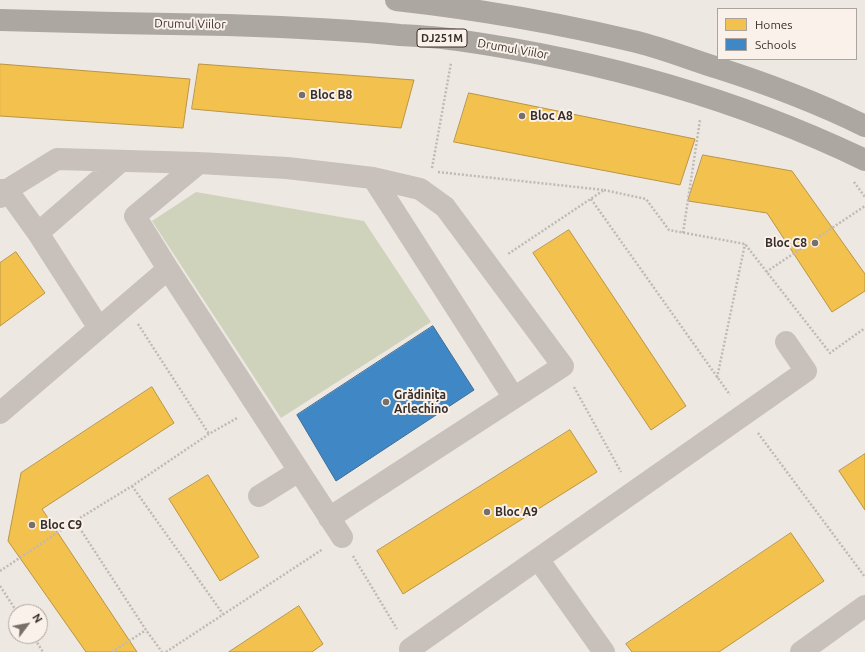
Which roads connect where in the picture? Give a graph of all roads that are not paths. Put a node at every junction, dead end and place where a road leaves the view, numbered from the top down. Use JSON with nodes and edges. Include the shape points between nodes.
{"nodes":[{"id":1,"x":396,"y":0,"type":"edge"},
{"id":2,"x":0,"y":20,"type":"edge"},
{"id":3,"x":865,"y":126,"type":"edge"},
{"id":4,"x":865,"y":160,"type":"edge"},
{"id":5,"x":120,"y":162,"type":"junction"},
{"id":6,"x":199,"y":163,"type":"junction"},
{"id":7,"x":373,"y":178,"type":"junction"},
{"id":8,"x":2,"y":192,"type":"edge"},
{"id":9,"x":38,"y":233,"type":"junction"},
{"id":10,"x":168,"y":269,"type":"junction"},
{"id":11,"x":99,"y":328,"type":"junction"},
{"id":12,"x":786,"y":342,"type":"dead end"},
{"id":13,"x":514,"y":398,"type":"junction"},
{"id":14,"x":0,"y":414,"type":"edge"},
{"id":15,"x":299,"y":471,"type":"junction"},
{"id":16,"x":259,"y":496,"type":"dead end"},
{"id":17,"x":329,"y":518,"type":"junction"},
{"id":18,"x":342,"y":537,"type":"road end"},
{"id":19,"x":538,"y":559,"type":"junction"},
{"id":20,"x":865,"y":606,"type":"edge"},
{"id":21,"x":410,"y":649,"type":"road end"},
{"id":22,"x":604,"y":652,"type":"edge"},
{"id":23,"x":801,"y":652,"type":"edge"}],
"edges":[{"from":1,"to":3,"type":"highway","via":[[525,18],[638,43],[754,80]]},
{"from":2,"to":4,"type":"highway","name":"Drumul Viilor","number":"DJ251M","via":[[344,30],[455,40],[545,54],[622,72],[703,96],[772,119]]},
{"from":5,"to":6,"type":"street"},
{"from":5,"to":8,"type":"street","via":[[57,159]]},
{"from":5,"to":9,"type":"street"},
{"from":6,"to":7,"type":"street","via":[[287,168]]},
{"from":6,"to":10,"type":"street","via":[[135,216]]},
{"from":7,"to":13,"type":"street"},
{"from":7,"to":13,"type":"street","via":[[420,190],[445,207],[563,366]]},
{"from":8,"to":9,"type":"street"},
{"from":9,"to":11,"type":"street"},
{"from":10,"to":11,"type":"street"},
{"from":10,"to":15,"type":"street"},
{"from":11,"to":14,"type":"street"},
{"from":12,"to":19,"type":"street","via":[[806,371]]},
{"from":13,"to":17,"type":"street"},
{"from":15,"to":16,"type":"street"},
{"from":15,"to":17,"type":"street"},
{"from":17,"to":18,"type":"street"},
{"from":19,"to":21,"type":"street"},
{"from":19,"to":22,"type":"street"},
{"from":20,"to":23,"type":"street"}]}
